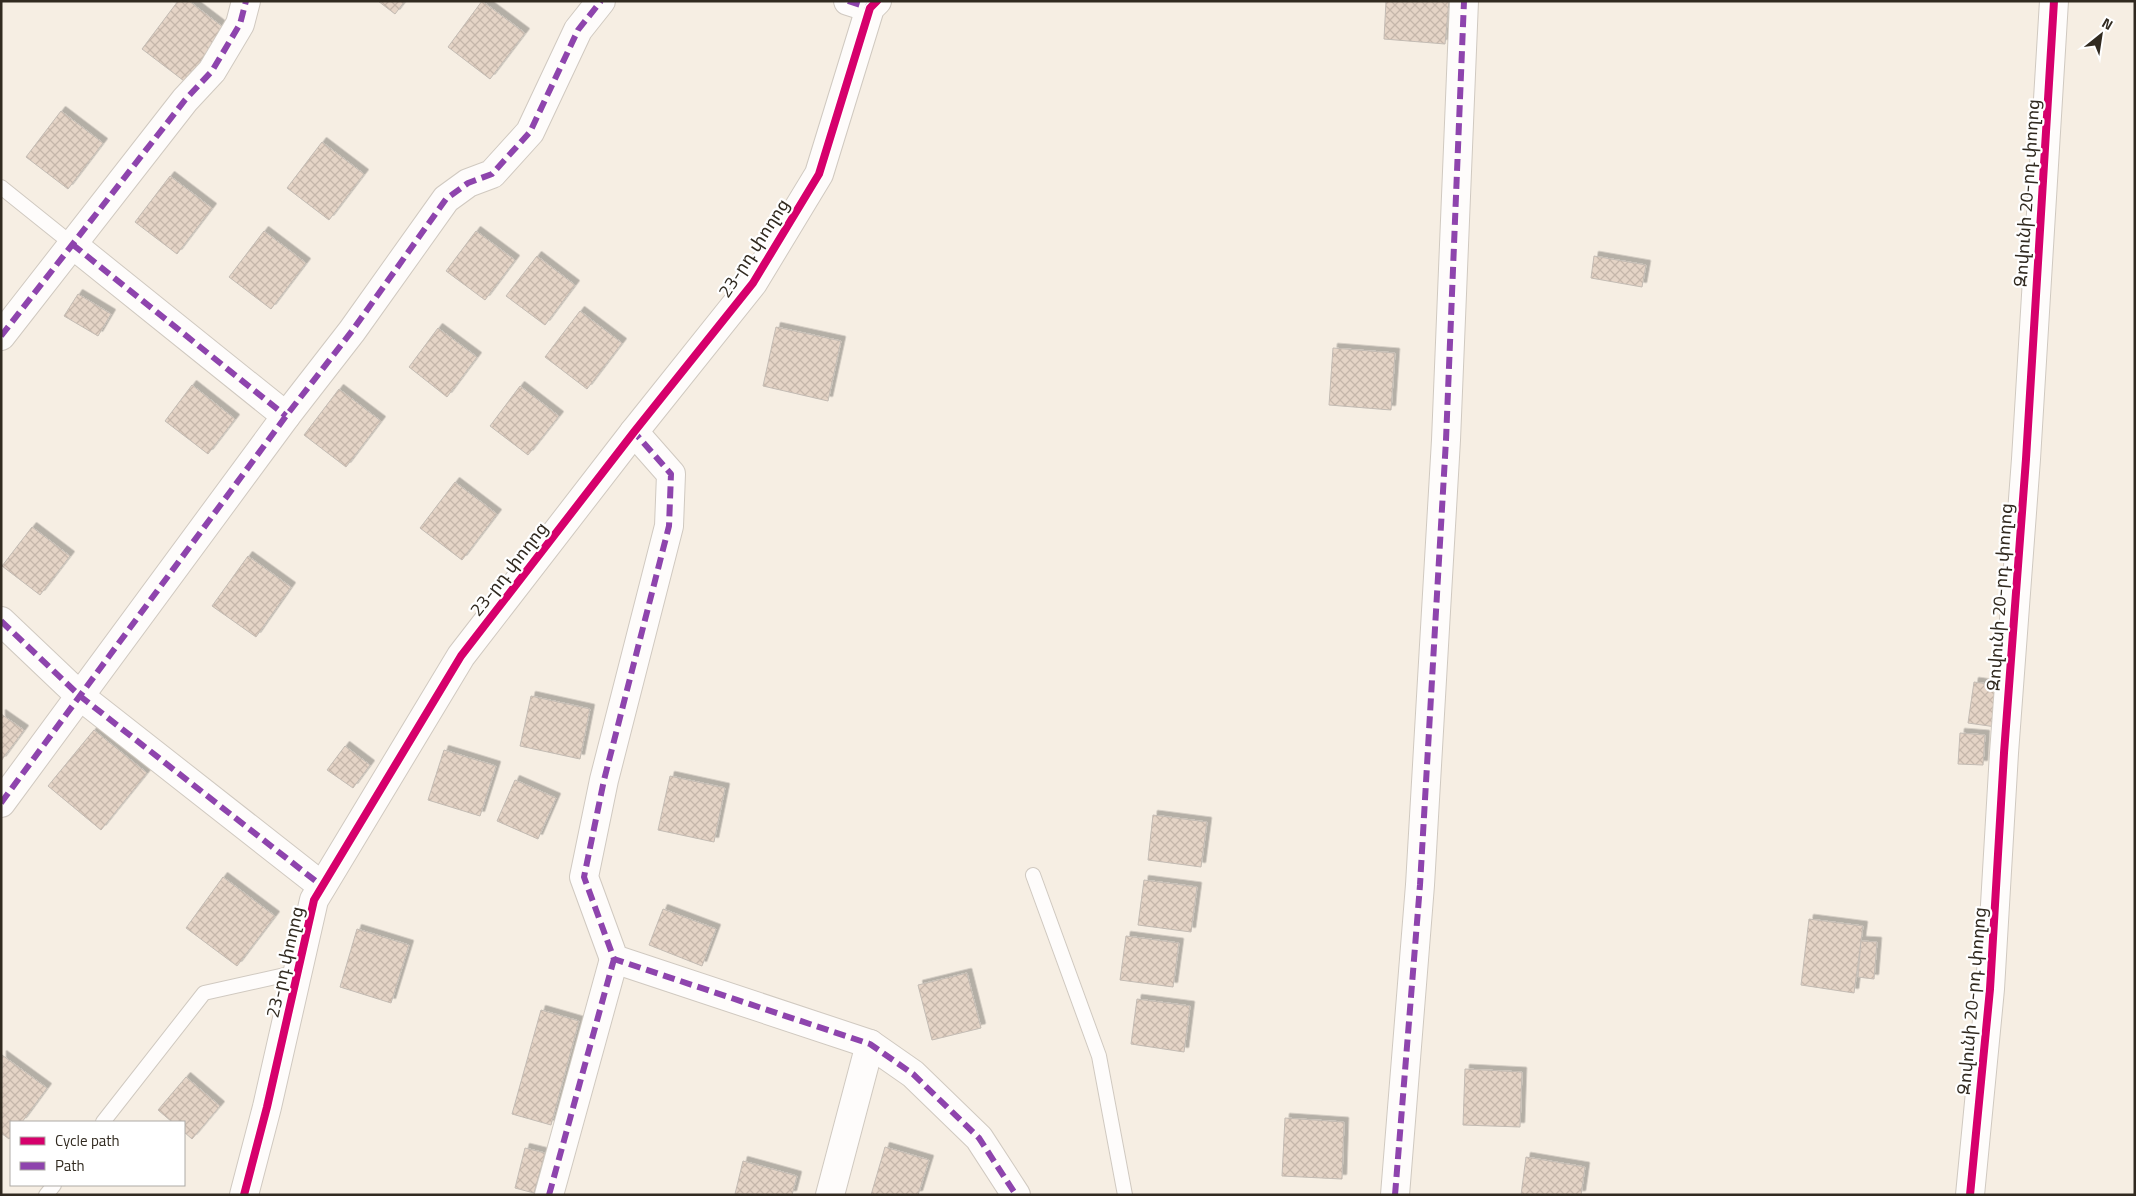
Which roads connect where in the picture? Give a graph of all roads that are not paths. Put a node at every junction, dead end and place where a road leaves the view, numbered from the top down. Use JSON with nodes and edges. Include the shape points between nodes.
{"nodes":[{"id":1,"x":246,"y":1,"type":"edge"},
{"id":2,"x":601,"y":1,"type":"edge"},
{"id":3,"x":1464,"y":1,"type":"edge"},
{"id":4,"x":2054,"y":1,"type":"edge"},
{"id":5,"x":865,"y":4,"type":"edge"},
{"id":6,"x":1,"y":187,"type":"edge"},
{"id":7,"x":72,"y":244,"type":"junction"},
{"id":8,"x":1,"y":336,"type":"edge"},
{"id":9,"x":286,"y":416,"type":"junction"},
{"id":10,"x":634,"y":432,"type":"junction"},
{"id":11,"x":1,"y":621,"type":"edge"},
{"id":12,"x":80,"y":696,"type":"junction"},
{"id":13,"x":1,"y":803,"type":"edge"},
{"id":14,"x":1033,"y":875,"type":"dead end"},
{"id":15,"x":322,"y":886,"type":"junction"},
{"id":16,"x":614,"y":958,"type":"junction"},
{"id":17,"x":298,"y":972,"type":"junction"},
{"id":18,"x":870,"y":1044,"type":"junction"},
{"id":19,"x":104,"y":1121,"type":"edge"},
{"id":20,"x":244,"y":1195,"type":"edge"},
{"id":21,"x":549,"y":1195,"type":"edge"},
{"id":22,"x":830,"y":1195,"type":"edge"},
{"id":23,"x":1016,"y":1195,"type":"edge"},
{"id":24,"x":1125,"y":1195,"type":"edge"},
{"id":25,"x":1396,"y":1195,"type":"edge"},
{"id":26,"x":1970,"y":1195,"type":"edge"}],
"edges":[{"from":1,"to":7,"type":"street","via":[[240,24],[212,72],[185,100]]},
{"from":2,"to":9,"type":"street","via":[[578,30],[530,132],[492,174],[468,183],[446,200]]},
{"from":3,"to":25,"type":"street","via":[[1441,519],[1420,885]]},
{"from":4,"to":26,"type":"street","name":"Զովունի 20-րդ փողոց","via":[[1990,989]]},
{"from":5,"to":10,"type":"street","name":"23-րդ փողոց","via":[[820,174],[754,283]]},
{"from":6,"to":7,"type":"lane"},
{"from":7,"to":8,"type":"street"},
{"from":7,"to":9,"type":"street"},
{"from":9,"to":12,"type":"street"},
{"from":10,"to":15,"type":"street","name":"23-րդ փողոց","via":[[461,656]]},
{"from":10,"to":16,"type":"street","via":[[671,474],[669,526],[604,780],[584,877]]},
{"from":11,"to":12,"type":"street"},
{"from":12,"to":13,"type":"street"},
{"from":12,"to":15,"type":"street"},
{"from":14,"to":24,"type":"lane","via":[[1100,1056]]},
{"from":15,"to":17,"type":"street","name":"23-րդ փողոց","via":[[314,900]]},
{"from":16,"to":18,"type":"street"},
{"from":16,"to":21,"type":"street"},
{"from":17,"to":19,"type":"lane","via":[[204,994]]},
{"from":17,"to":20,"type":"street","name":"23-րդ փողոց"},
{"from":18,"to":22,"type":"street"},
{"from":18,"to":23,"type":"street","via":[[913,1074],[979,1138]]}]}
